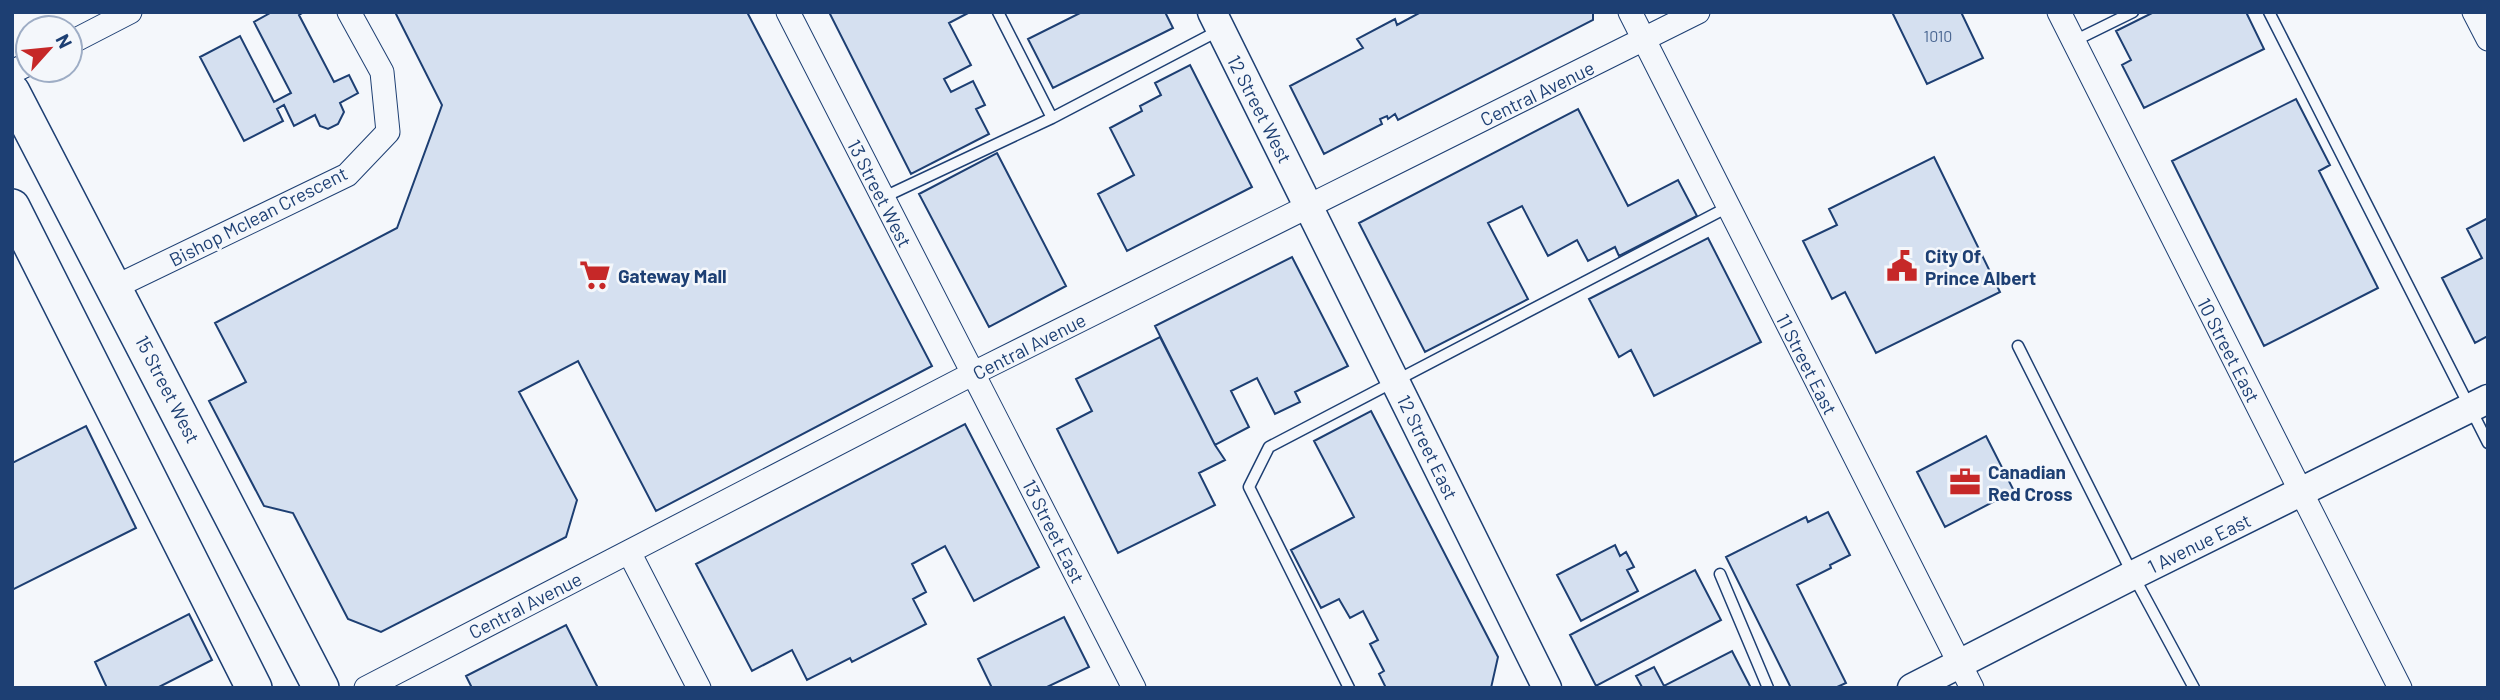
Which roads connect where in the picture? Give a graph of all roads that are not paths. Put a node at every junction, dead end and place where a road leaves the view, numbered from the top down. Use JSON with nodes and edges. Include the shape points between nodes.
{"nodes":[{"id":1,"x":130,"y":12,"type":"edge"},
{"id":2,"x":349,"y":12,"type":"edge"},
{"id":3,"x":788,"y":12,"type":"edge"},
{"id":4,"x":998,"y":12,"type":"edge"},
{"id":5,"x":1630,"y":12,"type":"edge"},
{"id":6,"x":1698,"y":12,"type":"edge"},
{"id":7,"x":2059,"y":12,"type":"edge"},
{"id":8,"x":2133,"y":12,"type":"edge"},
{"id":9,"x":2269,"y":12,"type":"edge"},
{"id":10,"x":2474,"y":12,"type":"edge"},
{"id":11,"x":1216,"y":21,"type":"edge"},
{"id":12,"x":84,"y":36,"type":"edge"},
{"id":13,"x":2488,"y":39,"type":"edge"},
{"id":14,"x":1644,"y":40,"type":"junction"},
{"id":15,"x":2074,"y":41,"type":"junction"},
{"id":16,"x":12,"y":92,"type":"edge"},
{"id":17,"x":1052,"y":118,"type":"junction"},
{"id":18,"x":883,"y":198,"type":"junction"},
{"id":19,"x":1308,"y":206,"type":"junction"},
{"id":20,"x":12,"y":207,"type":"edge"},
{"id":21,"x":1728,"y":207,"type":"junction"},
{"id":22,"x":115,"y":287,"type":"junction"},
{"id":23,"x":2018,"y":346,"type":"dead end"},
{"id":24,"x":974,"y":373,"type":"junction"},
{"id":25,"x":1395,"y":381,"type":"junction"},
{"id":26,"x":2479,"y":404,"type":"edge"},
{"id":27,"x":2488,"y":443,"type":"edge"},
{"id":28,"x":2301,"y":493,"type":"junction"},
{"id":29,"x":629,"y":552,"type":"junction"},
{"id":30,"x":1720,"y":574,"type":"dead end"},
{"id":31,"x":2133,"y":575,"type":"junction"},
{"id":32,"x":1966,"y":676,"type":"edge"},
{"id":33,"x":254,"y":688,"type":"edge"},
{"id":34,"x":321,"y":688,"type":"edge"},
{"id":35,"x":366,"y":688,"type":"edge"},
{"id":36,"x":699,"y":688,"type":"edge"},
{"id":37,"x":1134,"y":688,"type":"edge"},
{"id":38,"x":1349,"y":688,"type":"edge"},
{"id":39,"x":1547,"y":688,"type":"edge"},
{"id":40,"x":1768,"y":688,"type":"edge"},
{"id":41,"x":1912,"y":688,"type":"edge"},
{"id":42,"x":2194,"y":688,"type":"edge"},
{"id":43,"x":2400,"y":688,"type":"edge"}],
"edges":[{"from":1,"to":12,"type":"street"},
{"from":2,"to":22,"type":"street","name":"Bishop Mclean Crescent","via":[[382,72],[388,132],[347,175]]},
{"from":3,"to":18,"type":"street","name":"13 Street West"},
{"from":4,"to":17,"type":"lane"},
{"from":5,"to":14,"type":"street","name":"11 Street East"},
{"from":6,"to":14,"type":"street","name":"Central Avenue"},
{"from":7,"to":15,"type":"street","name":"10 Street East"},
{"from":8,"to":15,"type":"lane"},
{"from":9,"to":26,"type":"lane"},
{"from":10,"to":13,"type":"street"},
{"from":11,"to":17,"type":"lane"},
{"from":11,"to":19,"type":"street","name":"12 Street West"},
{"from":14,"to":19,"type":"street","name":"Central Avenue"},
{"from":14,"to":21,"type":"street","name":"11 Street East"},
{"from":15,"to":28,"type":"street","name":"10 Street East"},
{"from":16,"to":22,"type":"main road","name":"15 Street West"},
{"from":17,"to":18,"type":"lane"},
{"from":18,"to":24,"type":"street","name":"13 Street West"},
{"from":19,"to":24,"type":"street","name":"Central Avenue"},
{"from":19,"to":25,"type":"street","name":"12 Street East"},
{"from":20,"to":33,"type":"main road"},
{"from":21,"to":25,"type":"lane"},
{"from":21,"to":32,"type":"street","name":"11 Street East"},
{"from":22,"to":34,"type":"main road","name":"15 Street West"},
{"from":23,"to":31,"type":"lane"},
{"from":24,"to":29,"type":"street","name":"Central Avenue"},
{"from":24,"to":37,"type":"street","name":"13 Street East"},
{"from":25,"to":38,"type":"lane","via":[[1269,447],[1249,487]]},
{"from":25,"to":39,"type":"street","name":"12 Street East"},
{"from":26,"to":27,"type":"lane"},
{"from":26,"to":28,"type":"street","name":"1 Avenue East"},
{"from":28,"to":31,"type":"street","name":"1 Avenue East"},
{"from":28,"to":43,"type":"street","name":"10 Street East"},
{"from":29,"to":35,"type":"street","name":"Central Avenue"},
{"from":29,"to":36,"type":"street"},
{"from":30,"to":40,"type":"lane"},
{"from":31,"to":32,"type":"street","name":"1 Avenue East"},
{"from":31,"to":42,"type":"lane"},
{"from":32,"to":41,"type":"street","name":"1 Avenue East"}]}
